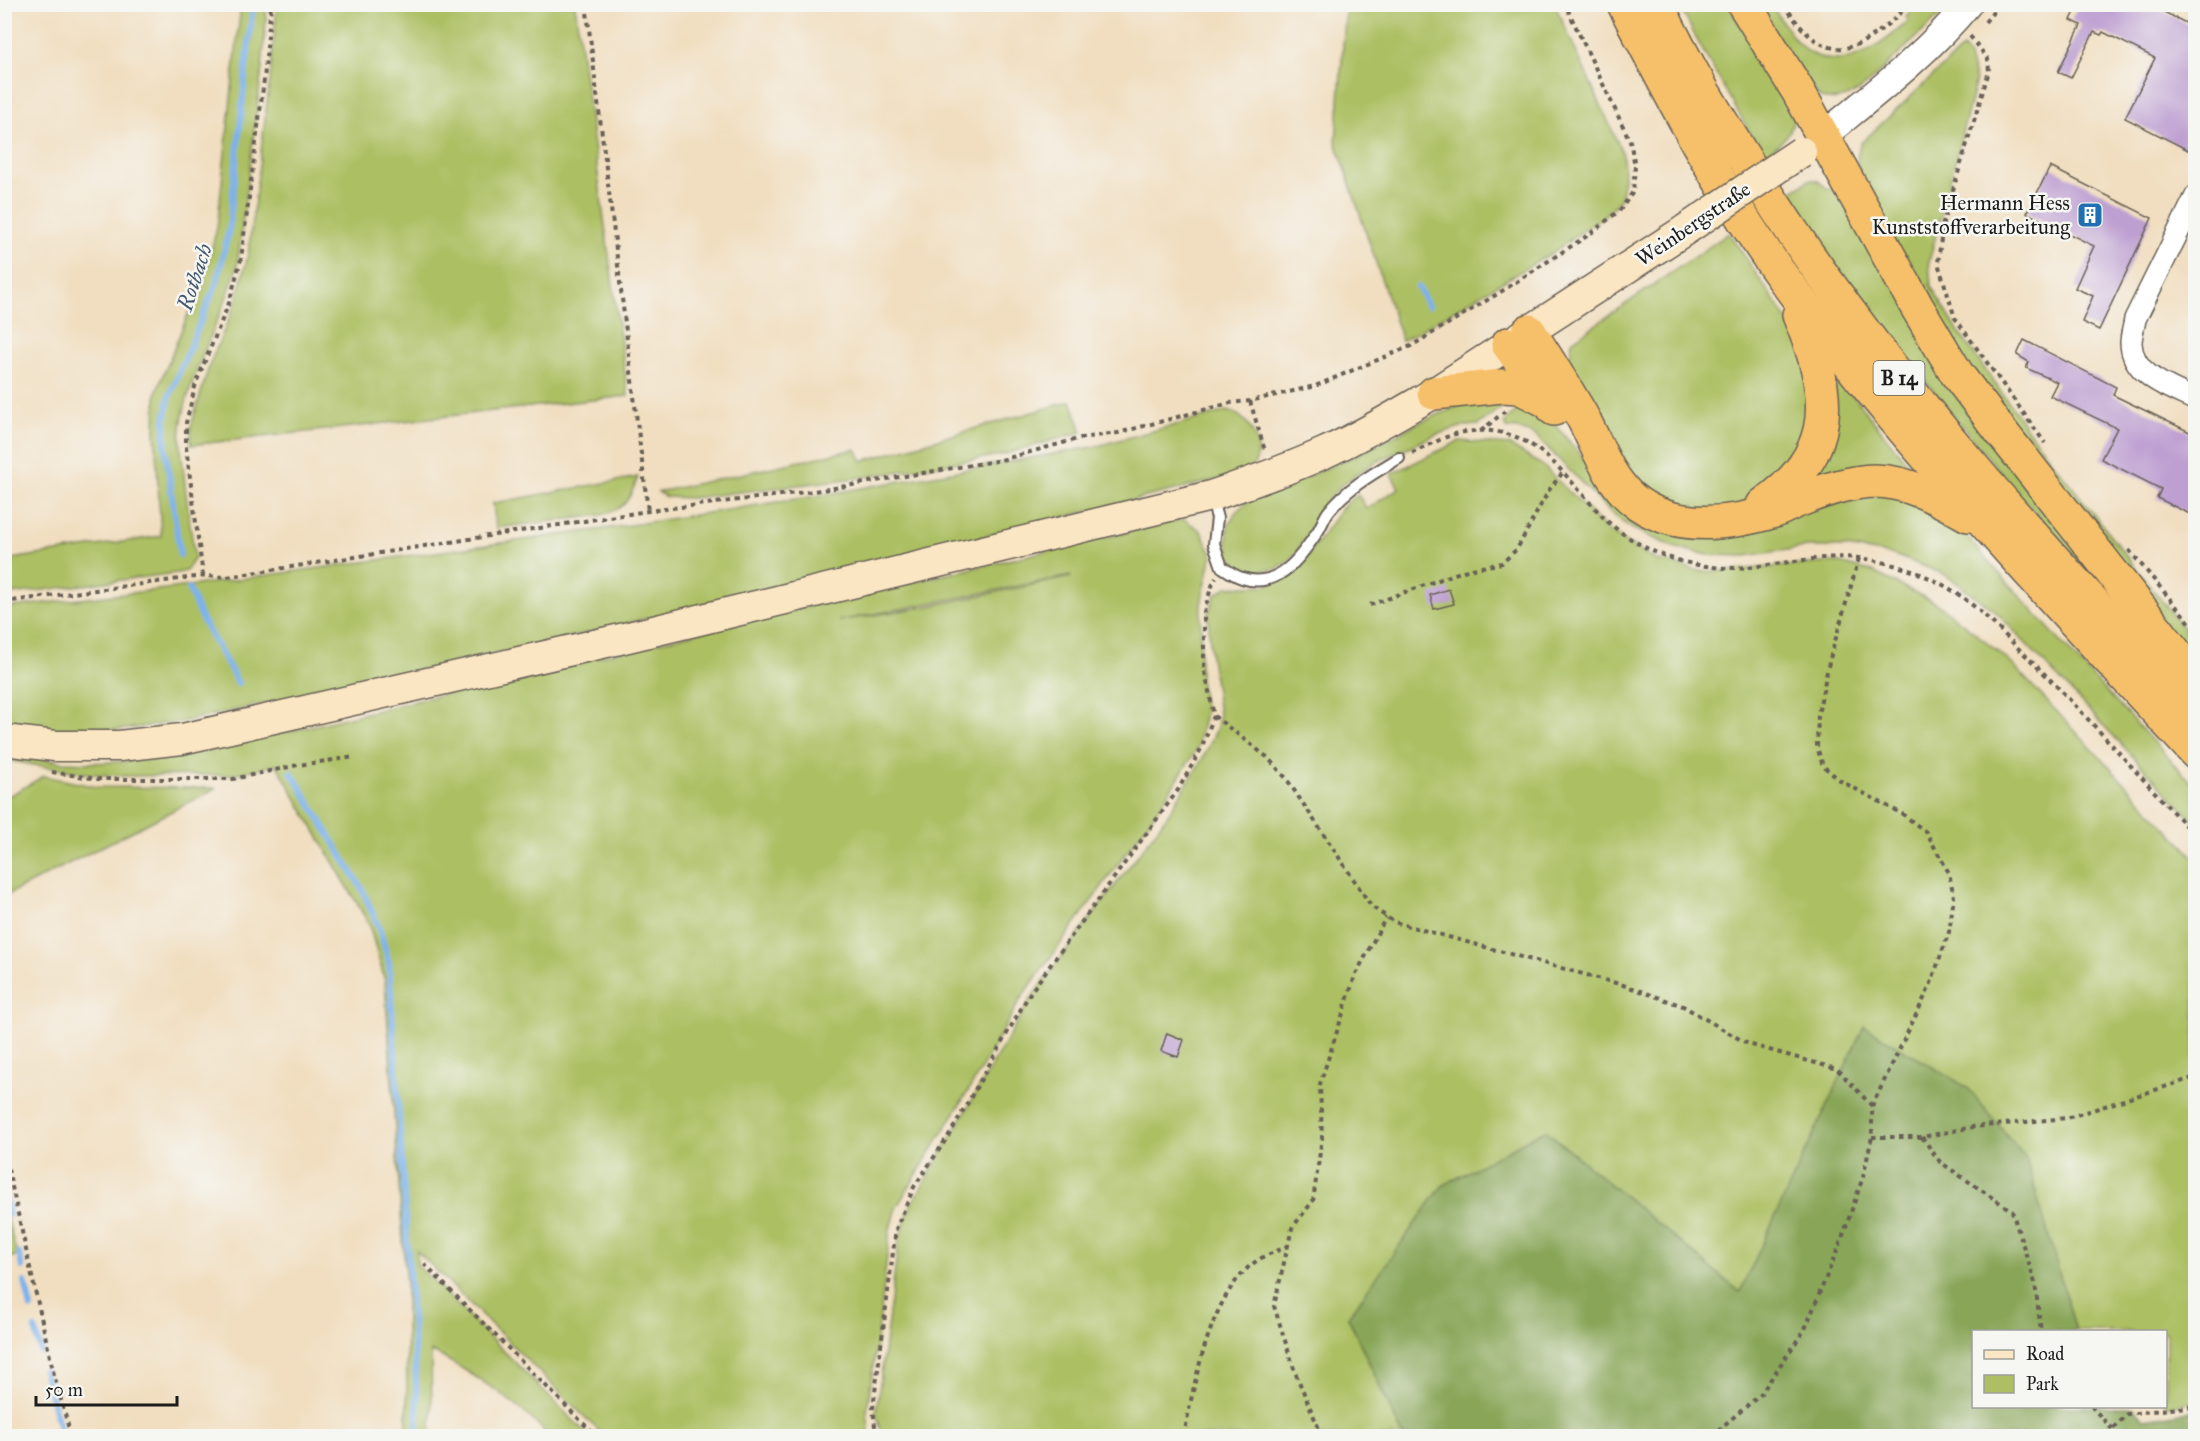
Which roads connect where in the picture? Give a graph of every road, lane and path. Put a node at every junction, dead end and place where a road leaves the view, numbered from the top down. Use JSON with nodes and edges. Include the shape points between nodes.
{"nodes":[{"id":1,"x":271,"y":4,"type":"edge"},
{"id":2,"x":586,"y":4,"type":"edge"},
{"id":3,"x":1565,"y":4,"type":"edge"},
{"id":4,"x":1624,"y":4,"type":"edge"},
{"id":5,"x":1657,"y":4,"type":"edge"},
{"id":6,"x":1744,"y":4,"type":"edge"},
{"id":7,"x":1784,"y":4,"type":"edge"},
{"id":8,"x":1910,"y":4,"type":"edge"},
{"id":9,"x":1964,"y":26,"type":"edge"},
{"id":10,"x":1812,"y":144,"type":"junction"},
{"id":11,"x":2196,"y":196,"type":"edge"},
{"id":12,"x":1784,"y":279,"type":"junction"},
{"id":13,"x":1519,"y":338,"type":"junction"},
{"id":14,"x":1434,"y":393,"type":"junction"},
{"id":15,"x":2196,"y":400,"type":"edge"},
{"id":16,"x":1250,"y":401,"type":"junction"},
{"id":17,"x":1547,"y":401,"type":"junction"},
{"id":18,"x":1480,"y":431,"type":"dead end"},
{"id":19,"x":2049,"y":448,"type":"dead end"},
{"id":20,"x":1399,"y":458,"type":"joint"},
{"id":21,"x":1603,"y":461,"type":"junction"},
{"id":22,"x":1564,"y":471,"type":"dead end"},
{"id":23,"x":1276,"y":474,"type":"junction"},
{"id":24,"x":1211,"y":496,"type":"junction"},
{"id":25,"x":648,"y":511,"type":"junction"},
{"id":26,"x":1744,"y":518,"type":"junction"},
{"id":27,"x":1985,"y":524,"type":"junction"},
{"id":28,"x":2127,"y":546,"type":"dead end"},
{"id":29,"x":1222,"y":567,"type":"junction"},
{"id":30,"x":203,"y":576,"type":"junction"},
{"id":31,"x":4,"y":602,"type":"edge"},
{"id":32,"x":1370,"y":605,"type":"dead end"},
{"id":33,"x":2196,"y":630,"type":"edge"},
{"id":34,"x":2196,"y":679,"type":"edge"},
{"id":35,"x":2196,"y":712,"type":"edge"},
{"id":36,"x":1214,"y":716,"type":"junction"},
{"id":37,"x":4,"y":740,"type":"edge"},
{"id":38,"x":2196,"y":753,"type":"edge"},
{"id":39,"x":355,"y":757,"type":"dead end"},
{"id":40,"x":43,"y":770,"type":"dead end"},
{"id":41,"x":2196,"y":837,"type":"edge"},
{"id":42,"x":1386,"y":917,"type":"junction"},
{"id":43,"x":2196,"y":1077,"type":"edge"},
{"id":44,"x":1872,"y":1106,"type":"junction"},
{"id":45,"x":1872,"y":1137,"type":"junction"},
{"id":46,"x":1922,"y":1137,"type":"junction"},
{"id":47,"x":4,"y":1151,"type":"edge"},
{"id":48,"x":1288,"y":1246,"type":"junction"},
{"id":49,"x":424,"y":1264,"type":"dead end"},
{"id":50,"x":2041,"y":1330,"type":"edge"},
{"id":51,"x":2196,"y":1406,"type":"edge"},
{"id":52,"x":2092,"y":1408,"type":"edge"},
{"id":53,"x":2112,"y":1429,"type":"junction"},
{"id":54,"x":70,"y":1437,"type":"edge"},
{"id":55,"x":596,"y":1437,"type":"edge"},
{"id":56,"x":876,"y":1437,"type":"edge"},
{"id":57,"x":1184,"y":1437,"type":"edge"},
{"id":58,"x":1322,"y":1437,"type":"edge"},
{"id":59,"x":1711,"y":1437,"type":"edge"},
{"id":60,"x":2110,"y":1437,"type":"edge"}],
"edges":[{"from":1,"to":30,"type":"path","via":[[241,259],[229,303],[196,383],[186,423]]},
{"from":2,"to":25,"type":"path"},
{"from":3,"to":16,"type":"path","via":[[1630,141],[1635,166],[1633,192],[1620,210],[1509,287],[1411,346],[1315,386]]},
{"from":4,"to":12,"type":"highway","number":"B 14","via":[[1699,144]]},
{"from":5,"to":35,"type":"highway","number":"B 14","via":[[1724,128],[1844,308],[1972,467]]},
{"from":6,"to":10,"type":"highway","via":[[1798,92]]},
{"from":7,"to":8,"type":"path","via":[[1801,29],[1818,43],[1843,49],[1865,43]]},
{"from":9,"to":10,"type":"street","name":"Weinbergstraße"},
{"from":9,"to":19,"type":"path","via":[[1988,58],[1989,71],[1943,223],[1938,263],[1955,318]]},
{"from":10,"to":13,"type":"main road","name":"Weinbergstraße","bridge":true},
{"from":10,"to":34,"type":"highway","via":[[1957,374]]},
{"from":11,"to":15,"type":"street","via":[[2135,319],[2131,341],[2135,361],[2148,376]]},
{"from":12,"to":26,"type":"highway","via":[[1822,384],[1821,428],[1814,449],[1791,483]]},
{"from":12,"to":27,"type":"highway","number":"B 14","via":[[1898,424]]},
{"from":13,"to":14,"type":"main road","name":"Weinbergstraße"},
{"from":13,"to":17,"type":"highway"},
{"from":13,"to":21,"type":"highway","via":[[1584,421]]},
{"from":14,"to":17,"type":"highway","via":[[1519,387]]},
{"from":14,"to":23,"type":"main road","name":"Weinbergstraße","via":[[1326,452]]},
{"from":16,"to":23,"type":"path","via":[[1263,447]]},
{"from":16,"to":25,"type":"path","via":[[1001,459],[822,490]]},
{"from":17,"to":21,"type":"highway"},
{"from":18,"to":20,"type":"path","via":[[1454,434]]},
{"from":20,"to":29,"type":"lane","via":[[1343,496],[1301,558],[1279,575],[1255,580]]},
{"from":21,"to":26,"type":"highway","via":[[1630,496],[1646,509],[1686,522],[1713,524]]},
{"from":22,"to":32,"type":"path","via":[[1549,490],[1517,549],[1502,562],[1463,571]]},
{"from":23,"to":24,"type":"main road","name":"Weinbergstraße"},
{"from":24,"to":29,"type":"lane","via":[[1217,518],[1214,544]]},
{"from":24,"to":37,"type":"main road","name":"Weinbergstraße","via":[[604,643],[182,739],[119,746],[55,746]]},
{"from":25,"to":30,"type":"path","via":[[227,577]]},
{"from":26,"to":27,"type":"highway","via":[[1776,511],[1825,490],[1877,481],[1924,492]]},
{"from":27,"to":38,"type":"highway","number":"B 14"},
{"from":28,"to":33,"type":"path"},
{"from":29,"to":36,"type":"path","via":[[1204,612],[1204,667]]},
{"from":30,"to":31,"type":"path"},
{"from":36,"to":42,"type":"path","via":[[1267,757],[1286,778],[1372,907]]},
{"from":36,"to":56,"type":"path","via":[[1178,790],[1030,993],[951,1132],[914,1187],[896,1229],[873,1408]]},
{"from":39,"to":40,"type":"path","via":[[233,779],[98,779]]},
{"from":41,"to":44,"type":"path","via":[[2042,671],[1981,612],[1945,586],[1916,573],[1858,558],[1829,662],[1818,714],[1817,747],[1823,766],[1841,781],[1904,815],[1926,832],[1949,873],[1954,897],[1949,932],[1930,986]]},
{"from":42,"to":44,"type":"path","via":[[1683,1006],[1748,1044],[1837,1069]]},
{"from":42,"to":48,"type":"path","via":[[1355,976],[1320,1084],[1322,1138],[1313,1201],[1292,1228]]},
{"from":43,"to":46,"type":"path","via":[[2067,1118],[1973,1127]]},
{"from":44,"to":45,"type":"path"},
{"from":45,"to":46,"type":"path"},
{"from":45,"to":59,"type":"path","via":[[1841,1241],[1805,1329],[1760,1395]]},
{"from":46,"to":50,"type":"path","via":[[1940,1162],[2012,1211],[2035,1283]]},
{"from":47,"to":54,"type":"path"},
{"from":48,"to":57,"type":"path","via":[[1257,1260],[1219,1307],[1196,1375]]},
{"from":48,"to":58,"type":"path","via":[[1274,1306]]},
{"from":49,"to":55,"type":"path"},
{"from":51,"to":53,"type":"path","via":[[2127,1414]]},
{"from":52,"to":53,"type":"path"},
{"from":53,"to":60,"type":"path"}]}
